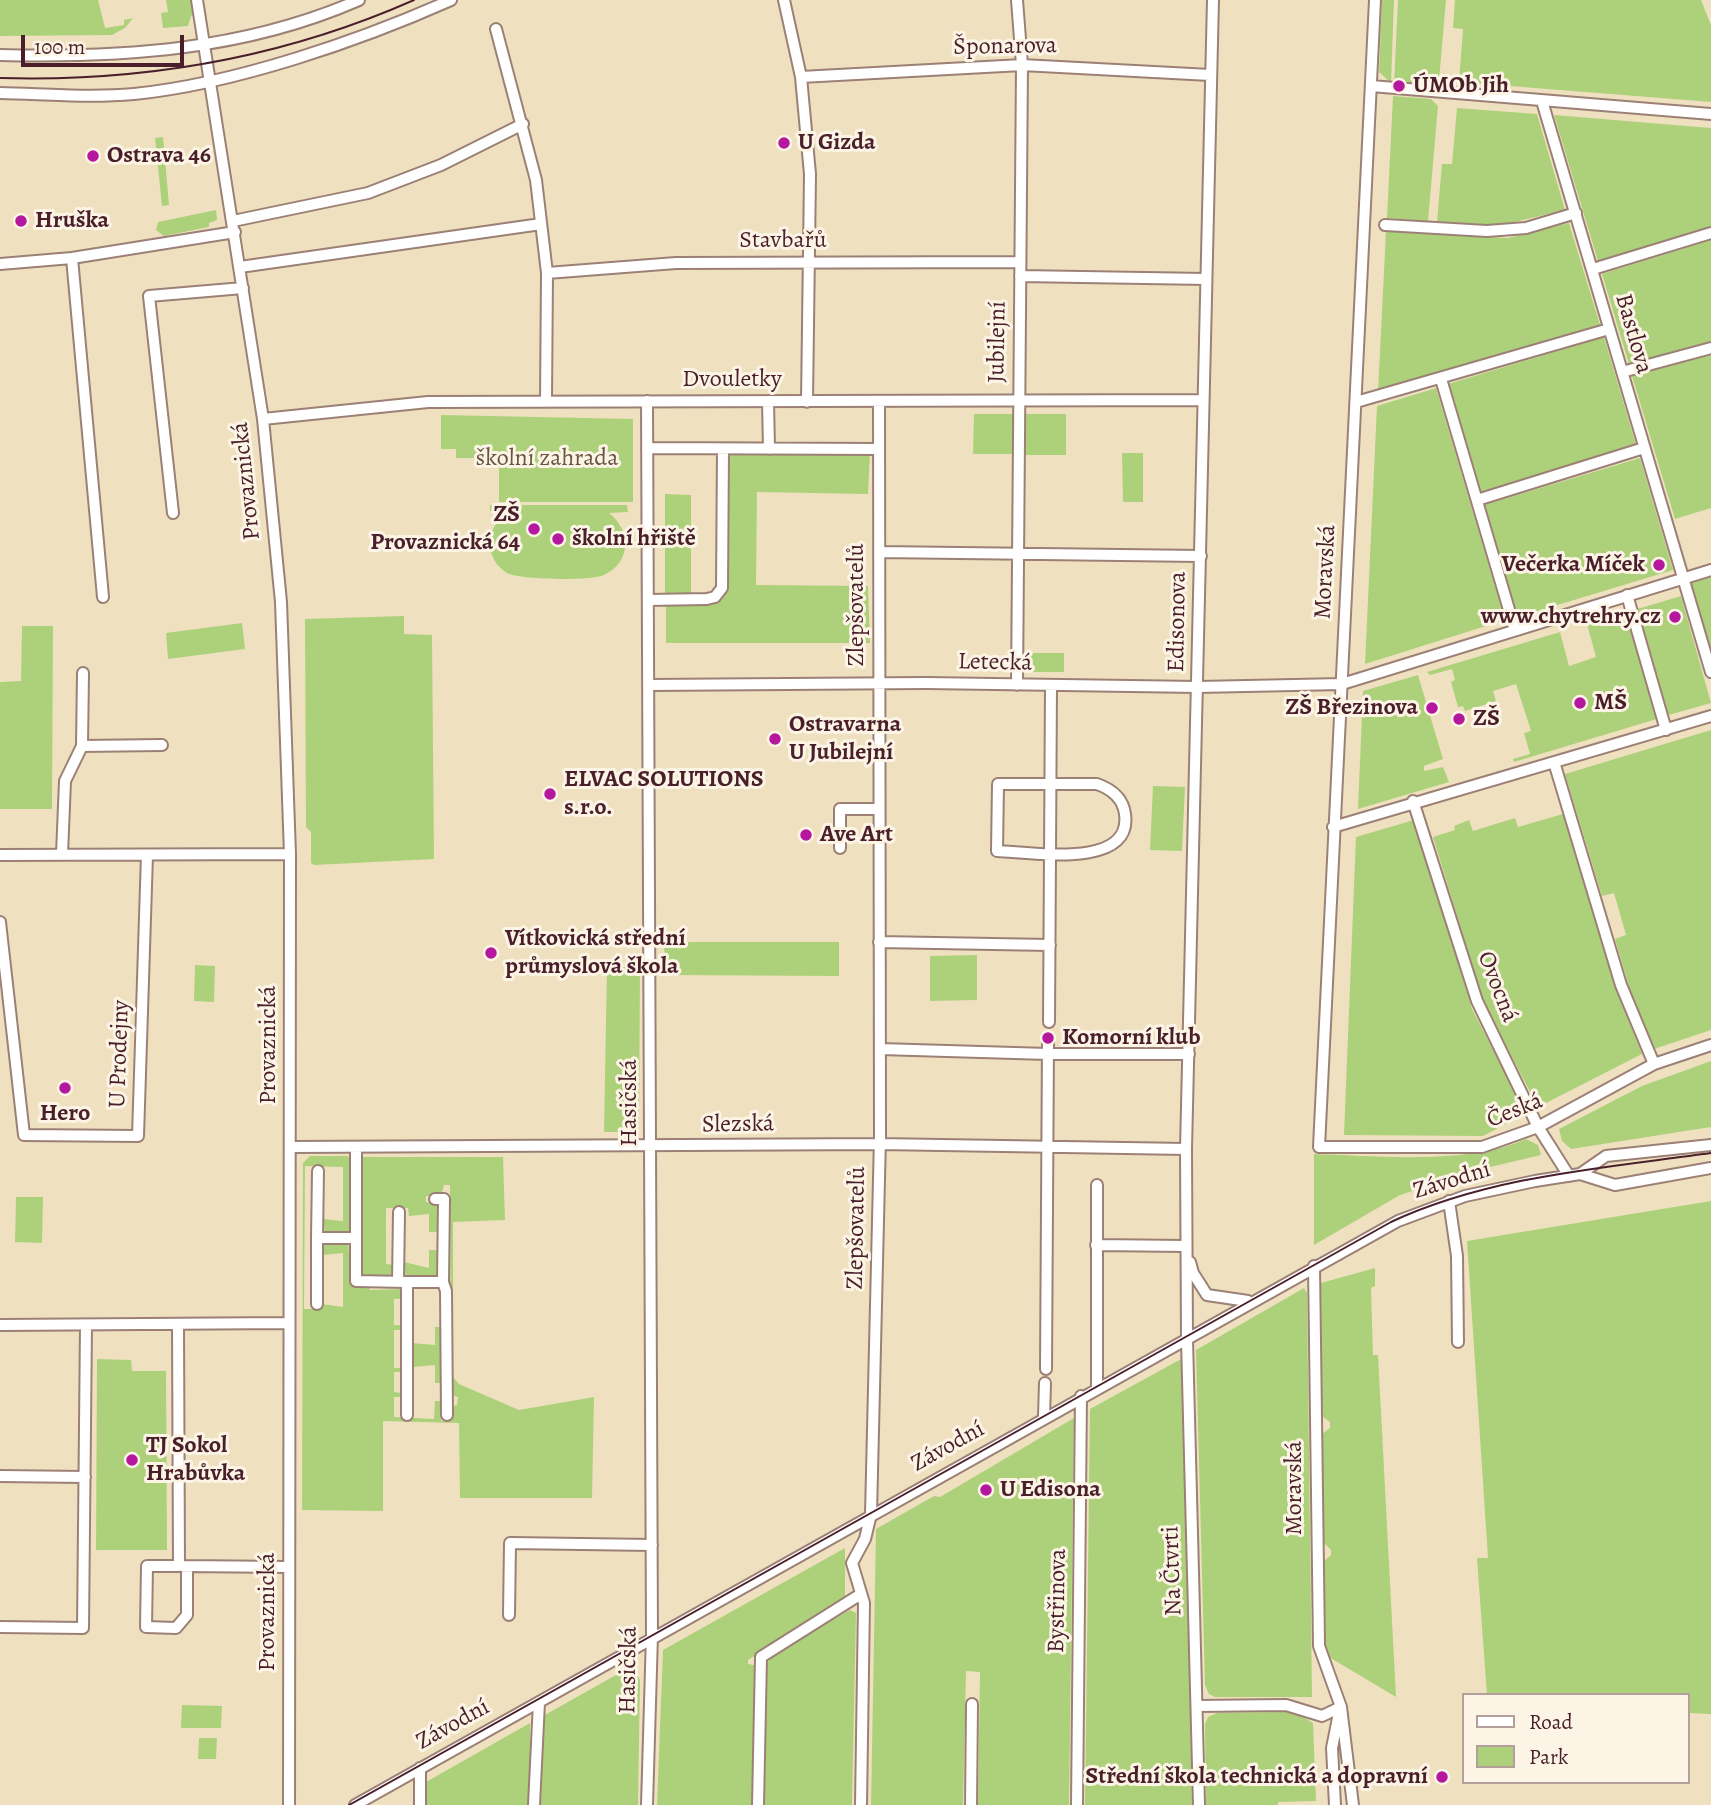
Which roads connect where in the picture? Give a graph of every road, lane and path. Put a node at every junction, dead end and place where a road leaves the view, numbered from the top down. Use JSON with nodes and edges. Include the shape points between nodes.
{"nodes":[{"id":1,"x":197,"y":0,"type":"edge"},
{"id":2,"x":359,"y":0,"type":"edge"},
{"id":3,"x":451,"y":0,"type":"edge"},
{"id":4,"x":784,"y":0,"type":"edge"},
{"id":5,"x":1017,"y":0,"type":"edge"},
{"id":6,"x":1213,"y":0,"type":"edge"},
{"id":7,"x":1375,"y":0,"type":"edge"},
{"id":8,"x":496,"y":29,"type":"dead end"},
{"id":9,"x":205,"y":46,"type":"junction"},
{"id":10,"x":0,"y":54,"type":"edge"},
{"id":11,"x":1022,"y":65,"type":"junction"},
{"id":12,"x":1210,"y":75,"type":"junction"},
{"id":13,"x":801,"y":76,"type":"junction"},
{"id":14,"x":211,"y":80,"type":"junction"},
{"id":15,"x":1371,"y":86,"type":"junction"},
{"id":16,"x":0,"y":93,"type":"edge"},
{"id":17,"x":1542,"y":101,"type":"junction"},
{"id":18,"x":1711,"y":114,"type":"edge"},
{"id":19,"x":523,"y":124,"type":"junction"},
{"id":20,"x":1576,"y":213,"type":"junction"},
{"id":21,"x":541,"y":224,"type":"junction"},
{"id":22,"x":1385,"y":225,"type":"dead end"},
{"id":23,"x":234,"y":227,"type":"junction"},
{"id":24,"x":1711,"y":233,"type":"edge"},
{"id":25,"x":72,"y":258,"type":"junction"},
{"id":26,"x":808,"y":262,"type":"junction"},
{"id":27,"x":1020,"y":262,"type":"junction"},
{"id":28,"x":0,"y":264,"type":"edge"},
{"id":29,"x":240,"y":267,"type":"junction"},
{"id":30,"x":1593,"y":269,"type":"junction"},
{"id":31,"x":547,"y":273,"type":"junction"},
{"id":32,"x":1020,"y":276,"type":"junction"},
{"id":33,"x":1206,"y":279,"type":"junction"},
{"id":34,"x":243,"y":288,"type":"junction"},
{"id":35,"x":1609,"y":329,"type":"junction"},
{"id":36,"x":1711,"y":348,"type":"edge"},
{"id":37,"x":1622,"y":372,"type":"junction"},
{"id":38,"x":1441,"y":379,"type":"junction"},
{"id":39,"x":546,"y":400,"type":"junction"},
{"id":40,"x":1203,"y":400,"type":"junction"},
{"id":41,"x":647,"y":401,"type":"junction"},
{"id":42,"x":768,"y":401,"type":"junction"},
{"id":43,"x":807,"y":401,"type":"junction"},
{"id":44,"x":1018,"y":401,"type":"junction"},
{"id":45,"x":879,"y":402,"type":"junction"},
{"id":46,"x":1356,"y":402,"type":"junction"},
{"id":47,"x":263,"y":419,"type":"junction"},
{"id":48,"x":647,"y":448,"type":"junction"},
{"id":49,"x":1644,"y":448,"type":"junction"},
{"id":50,"x":723,"y":449,"type":"junction"},
{"id":51,"x":769,"y":449,"type":"junction"},
{"id":52,"x":879,"y":449,"type":"junction"},
{"id":53,"x":1477,"y":500,"type":"junction"},
{"id":54,"x":173,"y":513,"type":"dead end"},
{"id":55,"x":879,"y":552,"type":"junction"},
{"id":56,"x":1017,"y":555,"type":"junction"},
{"id":57,"x":1201,"y":556,"type":"junction"},
{"id":58,"x":1711,"y":570,"type":"edge"},
{"id":59,"x":1682,"y":578,"type":"junction"},
{"id":60,"x":1627,"y":595,"type":"junction"},
{"id":61,"x":103,"y":597,"type":"dead end"},
{"id":62,"x":648,"y":600,"type":"junction"},
{"id":63,"x":1515,"y":630,"type":"junction"},
{"id":64,"x":1711,"y":672,"type":"edge"},
{"id":65,"x":83,"y":673,"type":"dead end"},
{"id":66,"x":878,"y":683,"type":"junction"},
{"id":67,"x":1342,"y":684,"type":"junction"},
{"id":68,"x":648,"y":685,"type":"junction"},
{"id":69,"x":1017,"y":685,"type":"junction"},
{"id":70,"x":1051,"y":685,"type":"junction"},
{"id":71,"x":1198,"y":687,"type":"junction"},
{"id":72,"x":1711,"y":716,"type":"edge"},
{"id":73,"x":1666,"y":730,"type":"junction"},
{"id":74,"x":162,"y":745,"type":"dead end"},
{"id":75,"x":82,"y":746,"type":"junction"},
{"id":76,"x":1554,"y":762,"type":"junction"},
{"id":77,"x":1051,"y":784,"type":"junction"},
{"id":78,"x":1413,"y":801,"type":"junction"},
{"id":79,"x":878,"y":809,"type":"junction"},
{"id":80,"x":1333,"y":827,"type":"junction"},
{"id":81,"x":839,"y":848,"type":"dead end"},
{"id":82,"x":1050,"y":853,"type":"junction"},
{"id":83,"x":62,"y":854,"type":"junction"},
{"id":84,"x":0,"y":855,"type":"edge"},
{"id":85,"x":147,"y":855,"type":"junction"},
{"id":86,"x":290,"y":855,"type":"junction"},
{"id":87,"x":0,"y":922,"type":"edge"},
{"id":88,"x":879,"y":942,"type":"junction"},
{"id":89,"x":1050,"y":945,"type":"junction"},
{"id":90,"x":1049,"y":1022,"type":"tunnel mouth"},
{"id":91,"x":1711,"y":1045,"type":"edge"},
{"id":92,"x":880,"y":1049,"type":"junction"},
{"id":93,"x":1048,"y":1049,"type":"junction"},
{"id":94,"x":1189,"y":1054,"type":"junction"},
{"id":95,"x":1654,"y":1064,"type":"junction"},
{"id":96,"x":1538,"y":1127,"type":"junction"},
{"id":97,"x":880,"y":1144,"type":"junction"},
{"id":98,"x":1711,"y":1145,"type":"edge"},
{"id":99,"x":1049,"y":1146,"type":"junction"},
{"id":100,"x":291,"y":1147,"type":"junction"},
{"id":101,"x":356,"y":1147,"type":"junction"},
{"id":102,"x":651,"y":1147,"type":"junction"},
{"id":103,"x":1319,"y":1147,"type":"joint"},
{"id":104,"x":1186,"y":1149,"type":"junction"},
{"id":105,"x":1711,"y":1168,"type":"edge"},
{"id":106,"x":318,"y":1171,"type":"dead end"},
{"id":107,"x":1574,"y":1175,"type":"junction"},
{"id":108,"x":1097,"y":1185,"type":"dead end"},
{"id":109,"x":435,"y":1199,"type":"dead end"},
{"id":110,"x":1449,"y":1201,"type":"junction"},
{"id":111,"x":399,"y":1212,"type":"dead end"},
{"id":112,"x":317,"y":1238,"type":"junction"},
{"id":113,"x":356,"y":1238,"type":"junction"},
{"id":114,"x":1096,"y":1245,"type":"junction"},
{"id":115,"x":1186,"y":1246,"type":"junction"},
{"id":116,"x":1314,"y":1266,"type":"junction"},
{"id":117,"x":403,"y":1282,"type":"junction"},
{"id":118,"x":443,"y":1282,"type":"junction"},
{"id":119,"x":1250,"y":1301,"type":"junction"},
{"id":120,"x":317,"y":1304,"type":"dead end"},
{"id":121,"x":287,"y":1323,"type":"junction"},
{"id":122,"x":178,"y":1324,"type":"junction"},
{"id":123,"x":0,"y":1325,"type":"edge"},
{"id":124,"x":86,"y":1325,"type":"junction"},
{"id":125,"x":1187,"y":1337,"type":"junction"},
{"id":126,"x":1458,"y":1342,"type":"dead end"},
{"id":127,"x":1046,"y":1369,"type":"dead end"},
{"id":128,"x":1045,"y":1383,"type":"dead end"},
{"id":129,"x":1097,"y":1387,"type":"junction"},
{"id":130,"x":1081,"y":1396,"type":"junction"},
{"id":131,"x":407,"y":1415,"type":"dead end"},
{"id":132,"x":447,"y":1415,"type":"dead end"},
{"id":133,"x":1044,"y":1417,"type":"junction"},
{"id":134,"x":0,"y":1476,"type":"edge"},
{"id":135,"x":85,"y":1477,"type":"junction"},
{"id":136,"x":871,"y":1514,"type":"junction"},
{"id":137,"x":652,"y":1545,"type":"junction"},
{"id":138,"x":183,"y":1567,"type":"junction"},
{"id":139,"x":289,"y":1567,"type":"junction"},
{"id":140,"x":861,"y":1594,"type":"junction"},
{"id":141,"x":509,"y":1615,"type":"dead end"},
{"id":142,"x":0,"y":1626,"type":"edge"},
{"id":143,"x":652,"y":1638,"type":"junction"},
{"id":144,"x":539,"y":1702,"type":"junction"},
{"id":145,"x":972,"y":1704,"type":"dead end"},
{"id":146,"x":1198,"y":1706,"type":"junction"},
{"id":147,"x":1341,"y":1707,"type":"junction"},
{"id":148,"x":420,"y":1768,"type":"junction"},
{"id":149,"x":289,"y":1805,"type":"edge"},
{"id":150,"x":355,"y":1805,"type":"edge"},
{"id":151,"x":420,"y":1805,"type":"edge"},
{"id":152,"x":534,"y":1805,"type":"edge"},
{"id":153,"x":647,"y":1805,"type":"edge"},
{"id":154,"x":758,"y":1805,"type":"edge"},
{"id":155,"x":861,"y":1805,"type":"edge"},
{"id":156,"x":971,"y":1805,"type":"edge"},
{"id":157,"x":1077,"y":1805,"type":"edge"},
{"id":158,"x":1199,"y":1805,"type":"edge"},
{"id":159,"x":1335,"y":1805,"type":"edge"},
{"id":160,"x":1353,"y":1805,"type":"edge"}],
"edges":[{"from":1,"to":9,"type":"street","name":"Provaznická"},
{"from":2,"to":9,"type":"street"},
{"from":3,"to":14,"type":"street","via":[[388,26]]},
{"from":4,"to":13,"type":"street"},
{"from":5,"to":11,"type":"street","name":"Jubilejní"},
{"from":6,"to":12,"type":"street","name":"Edisonova"},
{"from":7,"to":15,"type":"street","name":"Moravská"},
{"from":8,"to":19,"type":"street"},
{"from":9,"to":10,"type":"street","via":[[64,56]]},
{"from":9,"to":14,"type":"street","name":"Provaznická"},
{"from":11,"to":12,"type":"street","name":"Šponarova"},
{"from":11,"to":13,"type":"street","name":"Šponarova"},
{"from":11,"to":27,"type":"street","name":"Jubilejní"},
{"from":12,"to":33,"type":"street","name":"Edisonova"},
{"from":13,"to":26,"type":"street","via":[[810,174]]},
{"from":14,"to":16,"type":"street","via":[[132,94]]},
{"from":14,"to":23,"type":"street","name":"Provaznická"},
{"from":15,"to":17,"type":"street"},
{"from":15,"to":46,"type":"street","name":"Moravská"},
{"from":17,"to":18,"type":"street"},
{"from":17,"to":20,"type":"street","name":"Bastlova"},
{"from":19,"to":21,"type":"street"},
{"from":19,"to":23,"type":"street","via":[[441,165],[368,193]]},
{"from":20,"to":22,"type":"street","via":[[1526,228],[1487,231]]},
{"from":20,"to":30,"type":"street","name":"Bastlova"},
{"from":21,"to":29,"type":"street"},
{"from":21,"to":31,"type":"street"},
{"from":23,"to":25,"type":"street"},
{"from":23,"to":29,"type":"street","name":"Provaznická"},
{"from":24,"to":30,"type":"street"},
{"from":25,"to":28,"type":"street"},
{"from":25,"to":61,"type":"street"},
{"from":26,"to":27,"type":"street","name":"Stavbařů"},
{"from":26,"to":31,"type":"street","name":"Stavbařů","via":[[676,263]]},
{"from":26,"to":43,"type":"street"},
{"from":27,"to":32,"type":"street","name":"Jubilejní"},
{"from":29,"to":34,"type":"street","name":"Provaznická"},
{"from":30,"to":35,"type":"street","name":"Bastlova"},
{"from":31,"to":39,"type":"street"},
{"from":32,"to":33,"type":"street"},
{"from":32,"to":44,"type":"street","name":"Jubilejní"},
{"from":33,"to":40,"type":"street","name":"Edisonova"},
{"from":34,"to":47,"type":"street","name":"Provaznická"},
{"from":34,"to":54,"type":"street","via":[[149,296]]},
{"from":35,"to":37,"type":"street","name":"Bastlova"},
{"from":35,"to":38,"type":"street"},
{"from":36,"to":37,"type":"street"},
{"from":37,"to":49,"type":"street","name":"Bastlova"},
{"from":38,"to":46,"type":"street"},
{"from":38,"to":53,"type":"street"},
{"from":39,"to":41,"type":"street","name":"Dvouletky"},
{"from":39,"to":47,"type":"street","name":"Dvouletky","via":[[410,402]]},
{"from":40,"to":44,"type":"street","name":"Dvouletky"},
{"from":40,"to":57,"type":"street","name":"Edisonova"},
{"from":41,"to":42,"type":"street","name":"Dvouletky"},
{"from":41,"to":48,"type":"street","name":"Hasičská"},
{"from":42,"to":43,"type":"street","name":"Dvouletky"},
{"from":42,"to":51,"type":"street"},
{"from":43,"to":45,"type":"street","name":"Dvouletky"},
{"from":44,"to":45,"type":"street","name":"Dvouletky"},
{"from":44,"to":56,"type":"street","name":"Jubilejní"},
{"from":45,"to":52,"type":"street","name":"Zlepšovatelů"},
{"from":46,"to":67,"type":"street","name":"Moravská"},
{"from":47,"to":86,"type":"street","name":"Provaznická","via":[[281,602]]},
{"from":48,"to":50,"type":"street"},
{"from":48,"to":62,"type":"street","name":"Hasičská"},
{"from":49,"to":53,"type":"street"},
{"from":49,"to":59,"type":"street","name":"Bastlova"},
{"from":50,"to":51,"type":"street"},
{"from":50,"to":62,"type":"street","via":[[722,588],[707,599]]},
{"from":51,"to":52,"type":"street"},
{"from":52,"to":55,"type":"street","name":"Zlepšovatelů"},
{"from":53,"to":63,"type":"street"},
{"from":55,"to":56,"type":"street"},
{"from":55,"to":66,"type":"street","name":"Zlepšovatelů"},
{"from":56,"to":57,"type":"street"},
{"from":56,"to":69,"type":"street","name":"Jubilejní"},
{"from":57,"to":71,"type":"street","name":"Edisonova"},
{"from":58,"to":59,"type":"street","name":"Letecká"},
{"from":59,"to":60,"type":"street","name":"Letecká"},
{"from":59,"to":64,"type":"street","name":"Bastlova"},
{"from":60,"to":63,"type":"street","name":"Letecká"},
{"from":60,"to":73,"type":"street"},
{"from":62,"to":68,"type":"street","name":"Hasičská"},
{"from":63,"to":67,"type":"street","name":"Letecká"},
{"from":65,"to":75,"type":"street"},
{"from":66,"to":68,"type":"street","name":"Letecká"},
{"from":66,"to":69,"type":"street","name":"Letecká"},
{"from":66,"to":79,"type":"street","name":"Zlepšovatelů"},
{"from":67,"to":71,"type":"street","name":"Letecká"},
{"from":67,"to":80,"type":"street","name":"Moravská"},
{"from":68,"to":102,"type":"street","name":"Hasičská"},
{"from":69,"to":70,"type":"street","name":"Letecká"},
{"from":70,"to":71,"type":"street","name":"Letecká"},
{"from":70,"to":77,"type":"street"},
{"from":71,"to":94,"type":"street","name":"Edisonova"},
{"from":72,"to":73,"type":"street"},
{"from":73,"to":76,"type":"street"},
{"from":74,"to":75,"type":"street"},
{"from":75,"to":83,"type":"street","via":[[65,781]]},
{"from":76,"to":78,"type":"street"},
{"from":76,"to":95,"type":"street","via":[[1621,985]]},
{"from":77,"to":82,"type":"street"},
{"from":77,"to":82,"type":"street","via":[[998,785],[997,851]]},
{"from":77,"to":82,"type":"street","via":[[1097,784],[1110,789],[1120,799],[1126,819],[1121,837],[1109,848],[1093,853]]},
{"from":78,"to":80,"type":"street"},
{"from":78,"to":96,"type":"street","name":"Ovocná","via":[[1476,1001]]},
{"from":79,"to":81,"type":"street","via":[[839,810]]},
{"from":79,"to":88,"type":"street","name":"Zlepšovatelů"},
{"from":80,"to":103,"type":"street","name":"Moravská"},
{"from":82,"to":89,"type":"street"},
{"from":83,"to":84,"type":"street"},
{"from":83,"to":85,"type":"street"},
{"from":85,"to":86,"type":"street"},
{"from":85,"to":87,"type":"street","name":"U Prodejny","via":[[138,1136],[24,1135]]},
{"from":86,"to":100,"type":"street","name":"Provaznická"},
{"from":88,"to":89,"type":"street"},
{"from":88,"to":92,"type":"street","name":"Zlepšovatelů"},
{"from":89,"to":90,"type":"street"},
{"from":91,"to":95,"type":"street","name":"Česká"},
{"from":92,"to":93,"type":"street"},
{"from":92,"to":97,"type":"street","name":"Zlepšovatelů"},
{"from":93,"to":94,"type":"street"},
{"from":93,"to":99,"type":"street"},
{"from":94,"to":104,"type":"street","name":"Edisonova"},
{"from":95,"to":96,"type":"street","name":"Česká"},
{"from":96,"to":103,"type":"street","name":"Česká","via":[[1482,1147]]},
{"from":96,"to":107,"type":"street","name":"Ovocná"},
{"from":97,"to":99,"type":"street","name":"Slezská"},
{"from":97,"to":102,"type":"street","name":"Slezská"},
{"from":97,"to":136,"type":"street","name":"Zlepšovatelů"},
{"from":98,"to":107,"type":"street","name":"Závodní","via":[[1606,1156]]},
{"from":99,"to":104,"type":"street","name":"Slezská"},
{"from":99,"to":127,"type":"street"},
{"from":100,"to":101,"type":"street","name":"Slezská"},
{"from":100,"to":121,"type":"street","name":"Provaznická"},
{"from":101,"to":102,"type":"street","name":"Slezská"},
{"from":101,"to":113,"type":"street"},
{"from":102,"to":137,"type":"street","name":"Hasičská"},
{"from":104,"to":115,"type":"street","name":"Edisonova"},
{"from":105,"to":107,"type":"street","name":"Závodní","via":[[1615,1185]]},
{"from":106,"to":112,"type":"street"},
{"from":107,"to":110,"type":"street","name":"Závodní"},
{"from":108,"to":114,"type":"street"},
{"from":109,"to":118,"type":"street","via":[[444,1199]]},
{"from":110,"to":116,"type":"street","name":"Závodní","via":[[1382,1229]]},
{"from":110,"to":126,"type":"street","via":[[1457,1256]]},
{"from":111,"to":117,"type":"street"},
{"from":112,"to":113,"type":"street"},
{"from":112,"to":120,"type":"street"},
{"from":113,"to":117,"type":"street","via":[[356,1281]]},
{"from":114,"to":115,"type":"street"},
{"from":114,"to":129,"type":"street"},
{"from":115,"to":119,"type":"street","name":"Edisonova","via":[[1192,1273],[1207,1294]]},
{"from":115,"to":125,"type":"street","name":"Edisonova"},
{"from":116,"to":119,"type":"street","name":"Závodní"},
{"from":116,"to":147,"type":"street","name":"Moravská","via":[[1319,1646]]},
{"from":117,"to":118,"type":"street"},
{"from":117,"to":131,"type":"street"},
{"from":118,"to":132,"type":"street"},
{"from":119,"to":125,"type":"street","name":"Závodní"},
{"from":121,"to":122,"type":"street"},
{"from":121,"to":139,"type":"street","name":"Provaznická"},
{"from":122,"to":124,"type":"street"},
{"from":122,"to":138,"type":"street"},
{"from":123,"to":124,"type":"street"},
{"from":124,"to":135,"type":"street"},
{"from":125,"to":129,"type":"street","name":"Závodní"},
{"from":125,"to":146,"type":"street","name":"Na Čtvrti"},
{"from":128,"to":133,"type":"street"},
{"from":129,"to":130,"type":"street","name":"Závodní"},
{"from":130,"to":133,"type":"street","name":"Závodní"},
{"from":130,"to":157,"type":"street","name":"Bystřinova"},
{"from":133,"to":136,"type":"street","name":"Závodní"},
{"from":134,"to":135,"type":"street"},
{"from":135,"to":142,"type":"street","via":[[82,1628]]},
{"from":136,"to":140,"type":"street","name":"Zlepšovatelů","via":[[852,1563]]},
{"from":136,"to":143,"type":"street","name":"Závodní"},
{"from":137,"to":141,"type":"street","via":[[510,1543]]},
{"from":137,"to":143,"type":"street","name":"Hasičská"},
{"from":138,"to":138,"type":"street","via":[[147,1566],[146,1627],[176,1628],[187,1615]]},
{"from":138,"to":139,"type":"street"},
{"from":139,"to":149,"type":"street","name":"Provaznická"},
{"from":140,"to":154,"type":"street","via":[[761,1657]]},
{"from":140,"to":155,"type":"street","name":"Zlepšovatelů"},
{"from":143,"to":144,"type":"street","name":"Závodní"},
{"from":143,"to":153,"type":"street","name":"Hasičská"},
{"from":144,"to":148,"type":"street","name":"Závodní"},
{"from":144,"to":152,"type":"street"},
{"from":145,"to":156,"type":"street"},
{"from":146,"to":147,"type":"street","via":[[1286,1705],[1322,1716]]},
{"from":146,"to":158,"type":"street","name":"Na Čtvrti"},
{"from":147,"to":159,"type":"street","via":[[1332,1748]]},
{"from":147,"to":160,"type":"street","name":"Moravská"},
{"from":148,"to":150,"type":"street","name":"Závodní"},
{"from":148,"to":151,"type":"street"}]}
